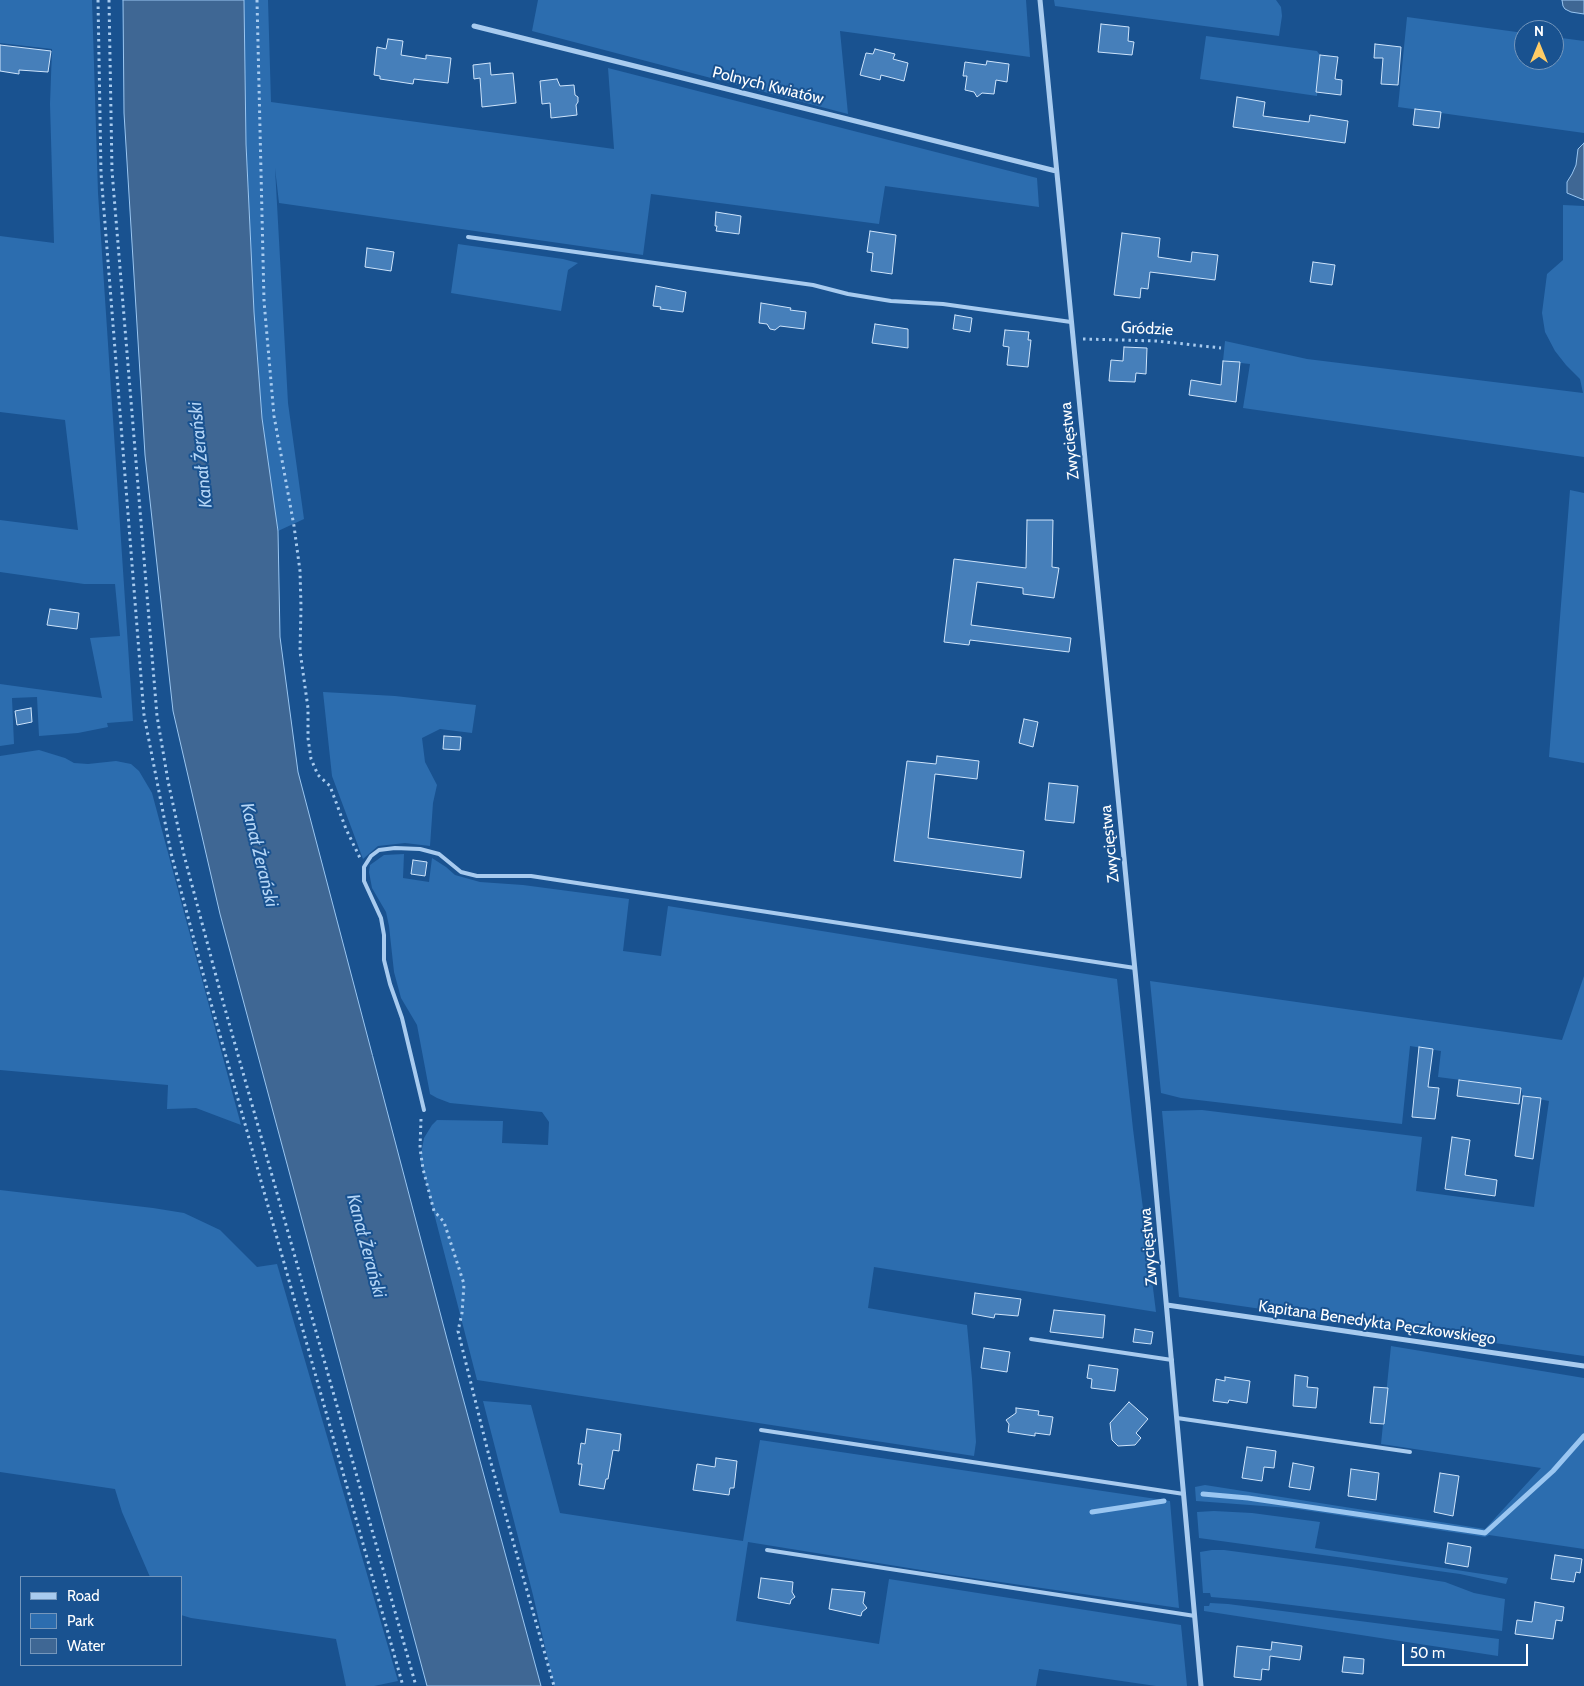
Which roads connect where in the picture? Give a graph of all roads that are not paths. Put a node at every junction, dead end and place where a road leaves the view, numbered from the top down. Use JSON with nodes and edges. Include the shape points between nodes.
{"nodes":[{"id":1,"x":1040,"y":0,"type":"edge"},
{"id":2,"x":474,"y":26,"type":"dead end"},
{"id":3,"x":1056,"y":171,"type":"junction"},
{"id":4,"x":468,"y":236,"type":"dead end"},
{"id":5,"x":1071,"y":322,"type":"junction"},
{"id":6,"x":1135,"y":968,"type":"junction"},
{"id":7,"x":424,"y":1110,"type":"road end"},
{"id":8,"x":1167,"y":1305,"type":"junction"},
{"id":9,"x":1031,"y":1338,"type":"dead end"},
{"id":10,"x":1172,"y":1360,"type":"junction"},
{"id":11,"x":1584,"y":1366,"type":"edge"},
{"id":12,"x":1177,"y":1418,"type":"junction"},
{"id":13,"x":761,"y":1430,"type":"dead end"},
{"id":14,"x":1410,"y":1452,"type":"dead end"},
{"id":15,"x":1184,"y":1494,"type":"junction"},
{"id":16,"x":767,"y":1550,"type":"dead end"},
{"id":17,"x":1195,"y":1616,"type":"junction"},
{"id":18,"x":1201,"y":1686,"type":"edge"}],
"edges":[{"from":1,"to":3,"type":"street","name":"Zwycięstwa"},
{"from":2,"to":3,"type":"street","name":"Polnych Kwiatów"},
{"from":3,"to":5,"type":"street","name":"Zwycięstwa"},
{"from":4,"to":5,"type":"lane","via":[[813,285],[891,301],[942,304]]},
{"from":5,"to":6,"type":"street","name":"Zwycięstwa"},
{"from":6,"to":7,"type":"lane","via":[[531,876],[477,876],[461,872],[440,854],[420,849],[379,850],[364,867],[364,881],[381,918],[384,960]]},
{"from":6,"to":8,"type":"street","name":"Zwycięstwa"},
{"from":8,"to":10,"type":"street","name":"Zwycięstwa"},
{"from":8,"to":11,"type":"street","name":"Kapitana Benedykta Pęczkowskiego"},
{"from":9,"to":10,"type":"lane"},
{"from":10,"to":12,"type":"street","name":"Zwycięstwa"},
{"from":12,"to":14,"type":"lane"},
{"from":12,"to":15,"type":"street","name":"Zwycięstwa"},
{"from":13,"to":15,"type":"lane"},
{"from":15,"to":17,"type":"street","name":"Zwycięstwa"},
{"from":16,"to":17,"type":"lane"},
{"from":17,"to":18,"type":"street","name":"Zwycięstwa"}]}
